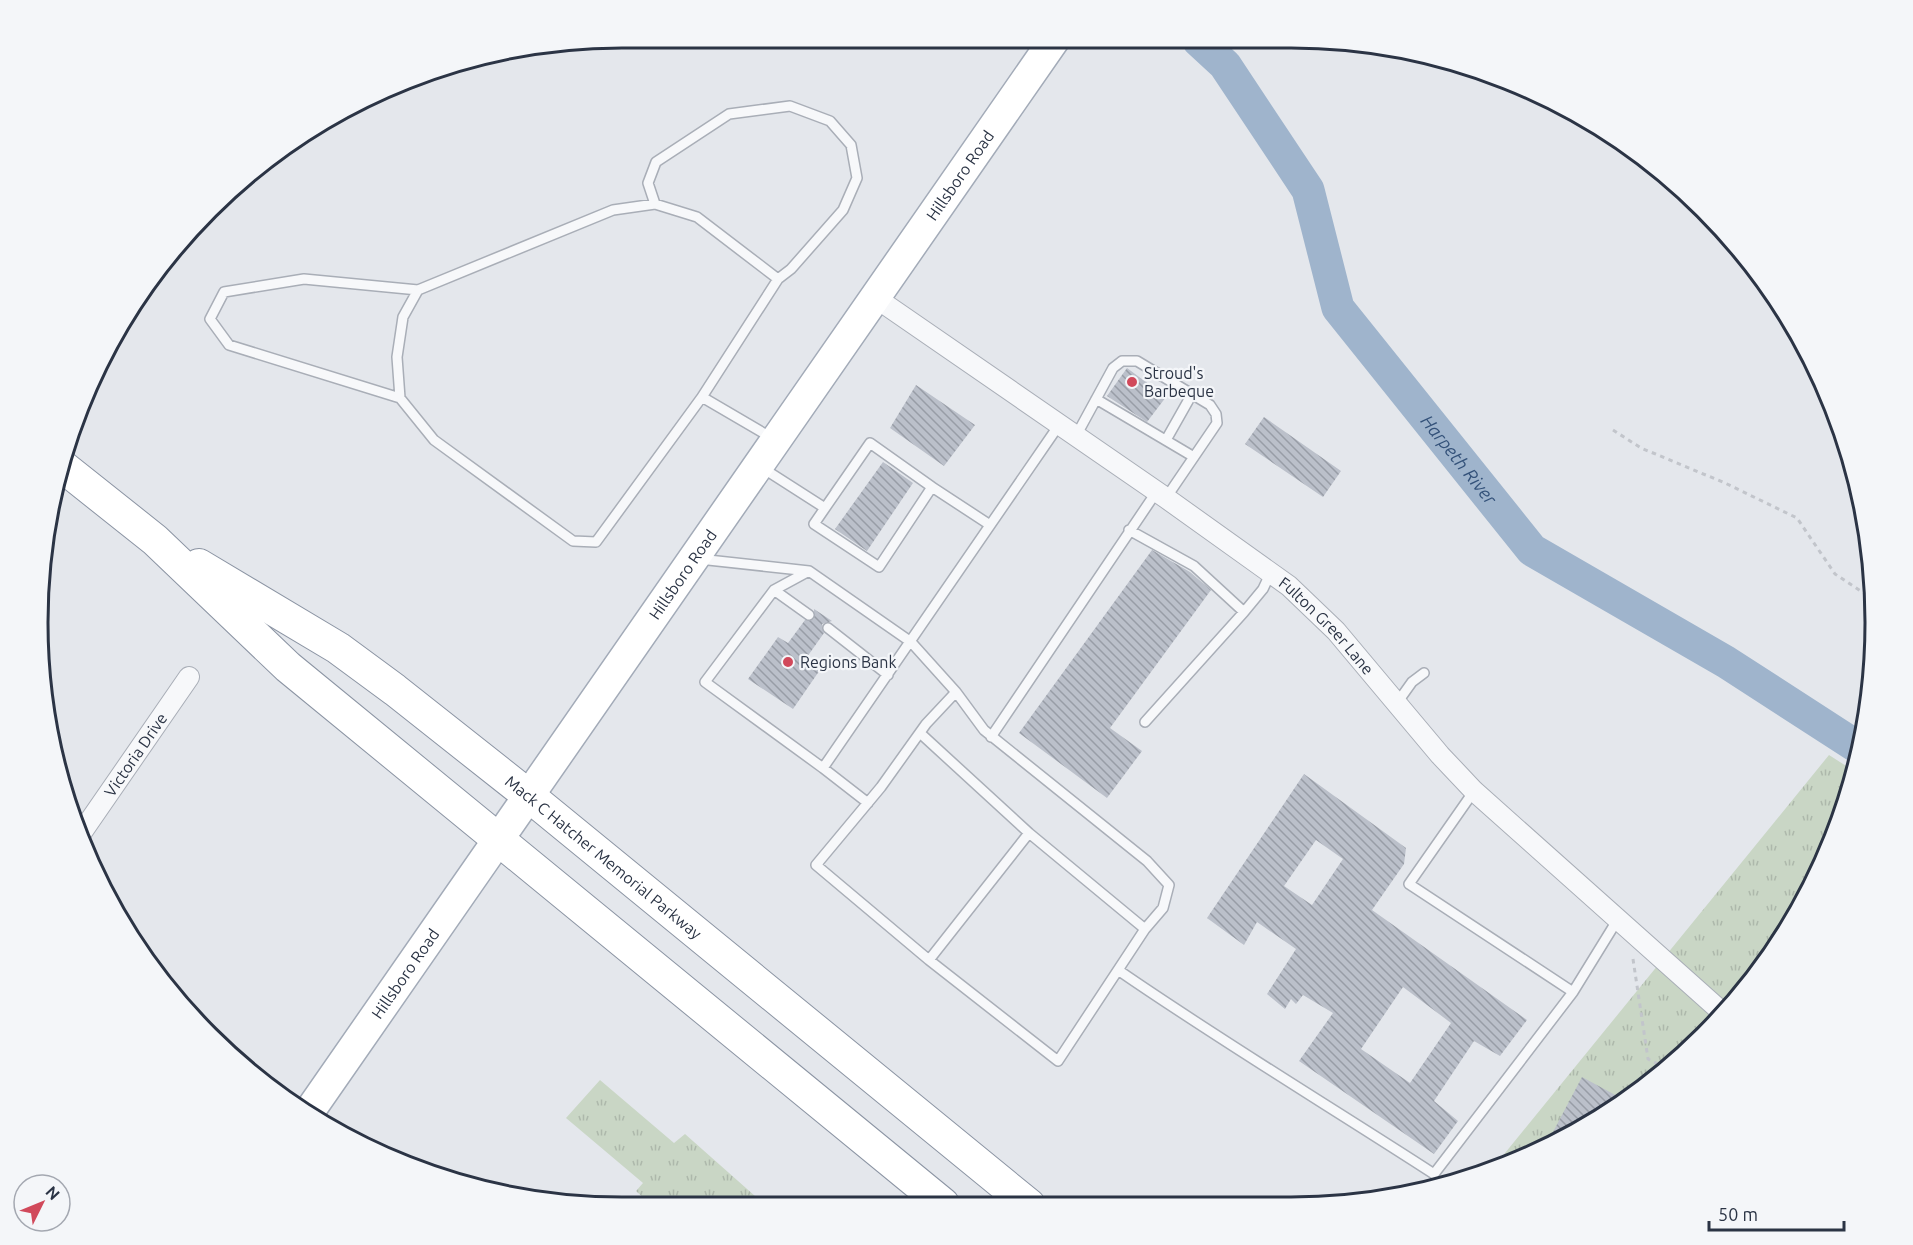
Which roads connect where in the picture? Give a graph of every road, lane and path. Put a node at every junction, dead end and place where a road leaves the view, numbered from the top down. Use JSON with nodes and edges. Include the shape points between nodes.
{"nodes":[{"id":1,"x":1049,"y":48,"type":"edge"},
{"id":2,"x":655,"y":204,"type":"junction"},
{"id":3,"x":778,"y":279,"type":"junction"},
{"id":4,"x":418,"y":290,"type":"junction"},
{"id":5,"x":876,"y":298,"type":"junction"},
{"id":6,"x":1192,"y":394,"type":"junction"},
{"id":7,"x":702,"y":397,"type":"junction"},
{"id":8,"x":400,"y":398,"type":"junction"},
{"id":9,"x":1096,"y":399,"type":"junction"},
{"id":10,"x":1059,"y":425,"type":"junction"},
{"id":11,"x":1612,"y":430,"type":"dead end"},
{"id":12,"x":1076,"y":436,"type":"junction"},
{"id":13,"x":777,"y":440,"type":"junction"},
{"id":14,"x":1166,"y":440,"type":"junction"},
{"id":15,"x":1194,"y":458,"type":"junction"},
{"id":16,"x":759,"y":465,"type":"junction"},
{"id":17,"x":70,"y":472,"type":"edge"},
{"id":18,"x":932,"y":487,"type":"junction"},
{"id":19,"x":1161,"y":494,"type":"junction"},
{"id":20,"x":825,"y":508,"type":"junction"},
{"id":21,"x":990,"y":525,"type":"junction"},
{"id":22,"x":1130,"y":530,"type":"junction"},
{"id":23,"x":155,"y":540,"type":"junction"},
{"id":24,"x":694,"y":559,"type":"junction"},
{"id":25,"x":809,"y":571,"type":"junction"},
{"id":26,"x":1271,"y":572,"type":"junction"},
{"id":27,"x":774,"y":590,"type":"junction"},
{"id":28,"x":1864,"y":593,"type":"edge"},
{"id":29,"x":1244,"y":612,"type":"junction"},
{"id":30,"x":809,"y":615,"type":"dead end"},
{"id":31,"x":828,"y":628,"type":"dead end"},
{"id":32,"x":911,"y":642,"type":"junction"},
{"id":33,"x":1424,"y":673,"type":"dead end"},
{"id":34,"x":888,"y":675,"type":"junction"},
{"id":35,"x":189,"y":677,"type":"dead end"},
{"id":36,"x":956,"y":692,"type":"junction"},
{"id":37,"x":1397,"y":704,"type":"junction"},
{"id":38,"x":1145,"y":722,"type":"dead end"},
{"id":39,"x":920,"y":733,"type":"junction"},
{"id":40,"x":991,"y":737,"type":"junction"},
{"id":41,"x":823,"y":768,"type":"junction"},
{"id":42,"x":1474,"y":791,"type":"junction"},
{"id":43,"x":529,"y":796,"type":"junction"},
{"id":44,"x":868,"y":803,"type":"junction"},
{"id":45,"x":86,"y":826,"type":"edge"},
{"id":46,"x":1029,"y":833,"type":"junction"},
{"id":47,"x":498,"y":840,"type":"junction"},
{"id":48,"x":1618,"y":919,"type":"junction"},
{"id":49,"x":1145,"y":929,"type":"junction"},
{"id":50,"x":1626,"y":951,"type":"dead end"},
{"id":51,"x":929,"y":960,"type":"junction"},
{"id":52,"x":1118,"y":970,"type":"junction"},
{"id":53,"x":1573,"y":992,"type":"junction"},
{"id":54,"x":1716,"y":1007,"type":"edge"},
{"id":55,"x":1657,"y":1064,"type":"edge"},
{"id":56,"x":313,"y":1106,"type":"edge"},
{"id":57,"x":934,"y":1197,"type":"edge"},
{"id":58,"x":1019,"y":1197,"type":"edge"}],
"edges":[{"from":1,"to":5,"type":"main road","name":"Hillsboro Road"},
{"from":2,"to":3,"type":"lane","via":[[697,217]]},
{"from":2,"to":3,"type":"lane","via":[[648,183],[656,162],[729,114],[790,106],[830,121],[851,145],[857,178],[843,210]]},
{"from":2,"to":4,"type":"lane","via":[[612,210]]},
{"from":3,"to":7,"type":"lane"},
{"from":4,"to":8,"type":"lane","via":[[403,317],[398,357]]},
{"from":4,"to":8,"type":"lane","via":[[304,279],[224,292],[210,319],[229,345]]},
{"from":5,"to":10,"type":"street","name":"Fulton Greer Lane"},
{"from":5,"to":13,"type":"main road","name":"Hillsboro Road"},
{"from":6,"to":9,"type":"lane","via":[[1137,361],[1122,361],[1113,368]]},
{"from":6,"to":14,"type":"lane"},
{"from":6,"to":15,"type":"lane","via":[[1210,405],[1217,423]]},
{"from":7,"to":8,"type":"lane","via":[[596,542],[573,541],[434,440]]},
{"from":7,"to":13,"type":"lane"},
{"from":9,"to":12,"type":"lane"},
{"from":9,"to":14,"type":"lane"},
{"from":10,"to":12,"type":"street","name":"Fulton Greer Lane"},
{"from":10,"to":21,"type":"lane"},
{"from":11,"to":28,"type":"path","via":[[1641,448],[1797,518],[1835,574]]},
{"from":12,"to":19,"type":"street","name":"Fulton Greer Lane"},
{"from":13,"to":16,"type":"main road","name":"Hillsboro Road"},
{"from":14,"to":15,"type":"lane"},
{"from":15,"to":19,"type":"lane"},
{"from":16,"to":20,"type":"lane"},
{"from":16,"to":24,"type":"main road","name":"Hillsboro Road"},
{"from":17,"to":23,"type":"highway","name":"Mack C Hatcher Memorial Parkway"},
{"from":18,"to":20,"type":"lane","via":[[870,443]]},
{"from":18,"to":20,"type":"lane","via":[[879,567],[814,524]]},
{"from":18,"to":21,"type":"lane"},
{"from":19,"to":22,"type":"lane"},
{"from":19,"to":26,"type":"street","name":"Fulton Greer Lane"},
{"from":21,"to":32,"type":"lane"},
{"from":22,"to":29,"type":"lane","via":[[1194,566]]},
{"from":22,"to":40,"type":"lane"},
{"from":23,"to":43,"type":"highway","name":"Mack C Hatcher Memorial Parkway","via":[[338,648]]},
{"from":23,"to":47,"type":"highway","name":"Mack C Hatcher Memorial Parkway","via":[[288,667]]},
{"from":24,"to":25,"type":"lane"},
{"from":24,"to":43,"type":"main road","name":"Hillsboro Road"},
{"from":25,"to":27,"type":"lane"},
{"from":25,"to":32,"type":"lane"},
{"from":26,"to":29,"type":"lane"},
{"from":26,"to":37,"type":"street","name":"Fulton Greer Lane","via":[[1323,617]]},
{"from":27,"to":30,"type":"lane"},
{"from":27,"to":41,"type":"lane","via":[[705,682]]},
{"from":29,"to":38,"type":"lane"},
{"from":31,"to":34,"type":"lane"},
{"from":32,"to":34,"type":"lane"},
{"from":32,"to":36,"type":"lane"},
{"from":33,"to":37,"type":"lane","via":[[1412,682]]},
{"from":34,"to":41,"type":"lane"},
{"from":35,"to":45,"type":"street","name":"Victoria Drive"},
{"from":36,"to":39,"type":"lane"},
{"from":36,"to":40,"type":"lane"},
{"from":37,"to":42,"type":"street","name":"Fulton Greer Lane"},
{"from":39,"to":44,"type":"lane"},
{"from":39,"to":46,"type":"lane"},
{"from":40,"to":49,"type":"lane","via":[[1147,861],[1169,885],[1163,908]]},
{"from":41,"to":44,"type":"lane"},
{"from":42,"to":48,"type":"street","name":"Fulton Greer Lane"},
{"from":42,"to":53,"type":"lane","via":[[1408,884]]},
{"from":43,"to":47,"type":"main road","name":"Hillsboro Road"},
{"from":43,"to":58,"type":"highway","name":"Mack C Hatcher Memorial Parkway"},
{"from":44,"to":51,"type":"lane","via":[[816,865]]},
{"from":46,"to":49,"type":"lane"},
{"from":46,"to":51,"type":"lane"},
{"from":47,"to":56,"type":"main road","name":"Hillsboro Road"},
{"from":47,"to":57,"type":"highway","name":"Mack C Hatcher Memorial Parkway"},
{"from":48,"to":53,"type":"lane"},
{"from":48,"to":54,"type":"street","name":"Fulton Greer Lane"},
{"from":49,"to":52,"type":"lane"},
{"from":50,"to":55,"type":"path","via":[[1633,958],[1648,1059]]},
{"from":51,"to":52,"type":"lane","via":[[1058,1061]]},
{"from":52,"to":53,"type":"lane","via":[[1210,1033],[1434,1174]]}]}
